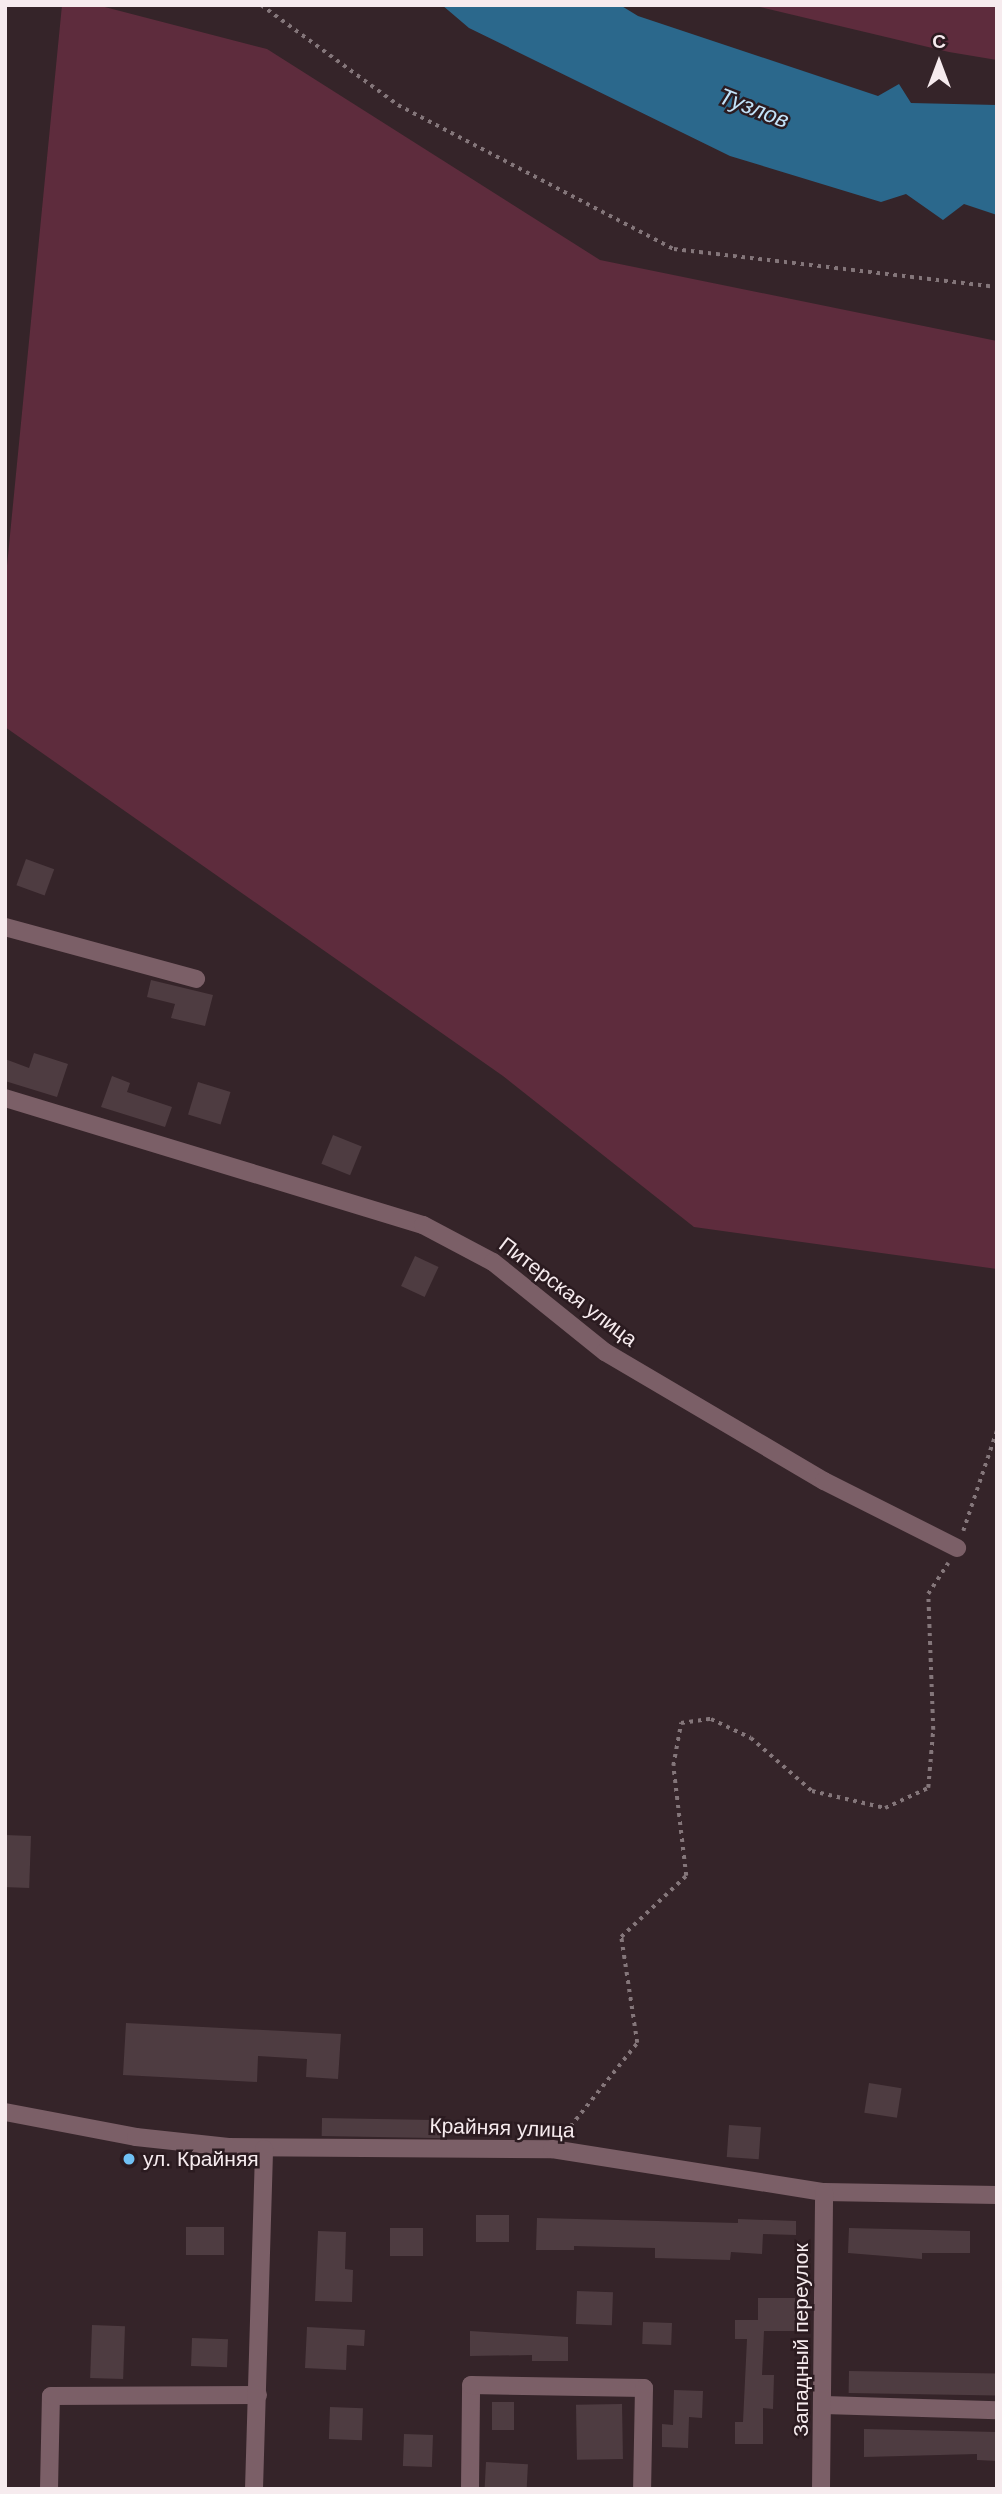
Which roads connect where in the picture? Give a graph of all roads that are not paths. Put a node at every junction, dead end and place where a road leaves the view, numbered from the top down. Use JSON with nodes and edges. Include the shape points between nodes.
{"nodes":[{"id":1,"x":5,"y":927,"type":"edge"},
{"id":2,"x":196,"y":979,"type":"dead end"},
{"id":3,"x":5,"y":1098,"type":"edge"},
{"id":4,"x":957,"y":1548,"type":"road end"},
{"id":5,"x":5,"y":2112,"type":"edge"},
{"id":6,"x":264,"y":2150,"type":"junction"},
{"id":7,"x":824,"y":2192,"type":"junction"},
{"id":8,"x":997,"y":2195,"type":"edge"},
{"id":9,"x":258,"y":2395,"type":"junction"},
{"id":10,"x":824,"y":2405,"type":"junction"},
{"id":11,"x":997,"y":2410,"type":"edge"},
{"id":12,"x":49,"y":2489,"type":"edge"},
{"id":13,"x":254,"y":2489,"type":"edge"},
{"id":14,"x":470,"y":2489,"type":"edge"},
{"id":15,"x":642,"y":2489,"type":"edge"},
{"id":16,"x":821,"y":2489,"type":"edge"}],
"edges":[{"from":1,"to":2,"type":"street"},
{"from":3,"to":4,"type":"street","name":"Питерская улица","via":[[423,1225],[493,1262],[605,1352],[824,1481]]},
{"from":5,"to":6,"type":"street","name":"Крайняя улица","via":[[136,2137]]},
{"from":6,"to":7,"type":"street","name":"Крайняя улица","via":[[552,2148]]},
{"from":6,"to":9,"type":"street"},
{"from":7,"to":8,"type":"street","name":"Крайняя улица"},
{"from":7,"to":10,"type":"street","name":"Западный переулок"},
{"from":9,"to":12,"type":"street","via":[[51,2396]]},
{"from":9,"to":13,"type":"street"},
{"from":10,"to":11,"type":"street"},
{"from":10,"to":16,"type":"street","name":"Западный переулок"},
{"from":14,"to":15,"type":"street","via":[[471,2385],[644,2388]]}]}
